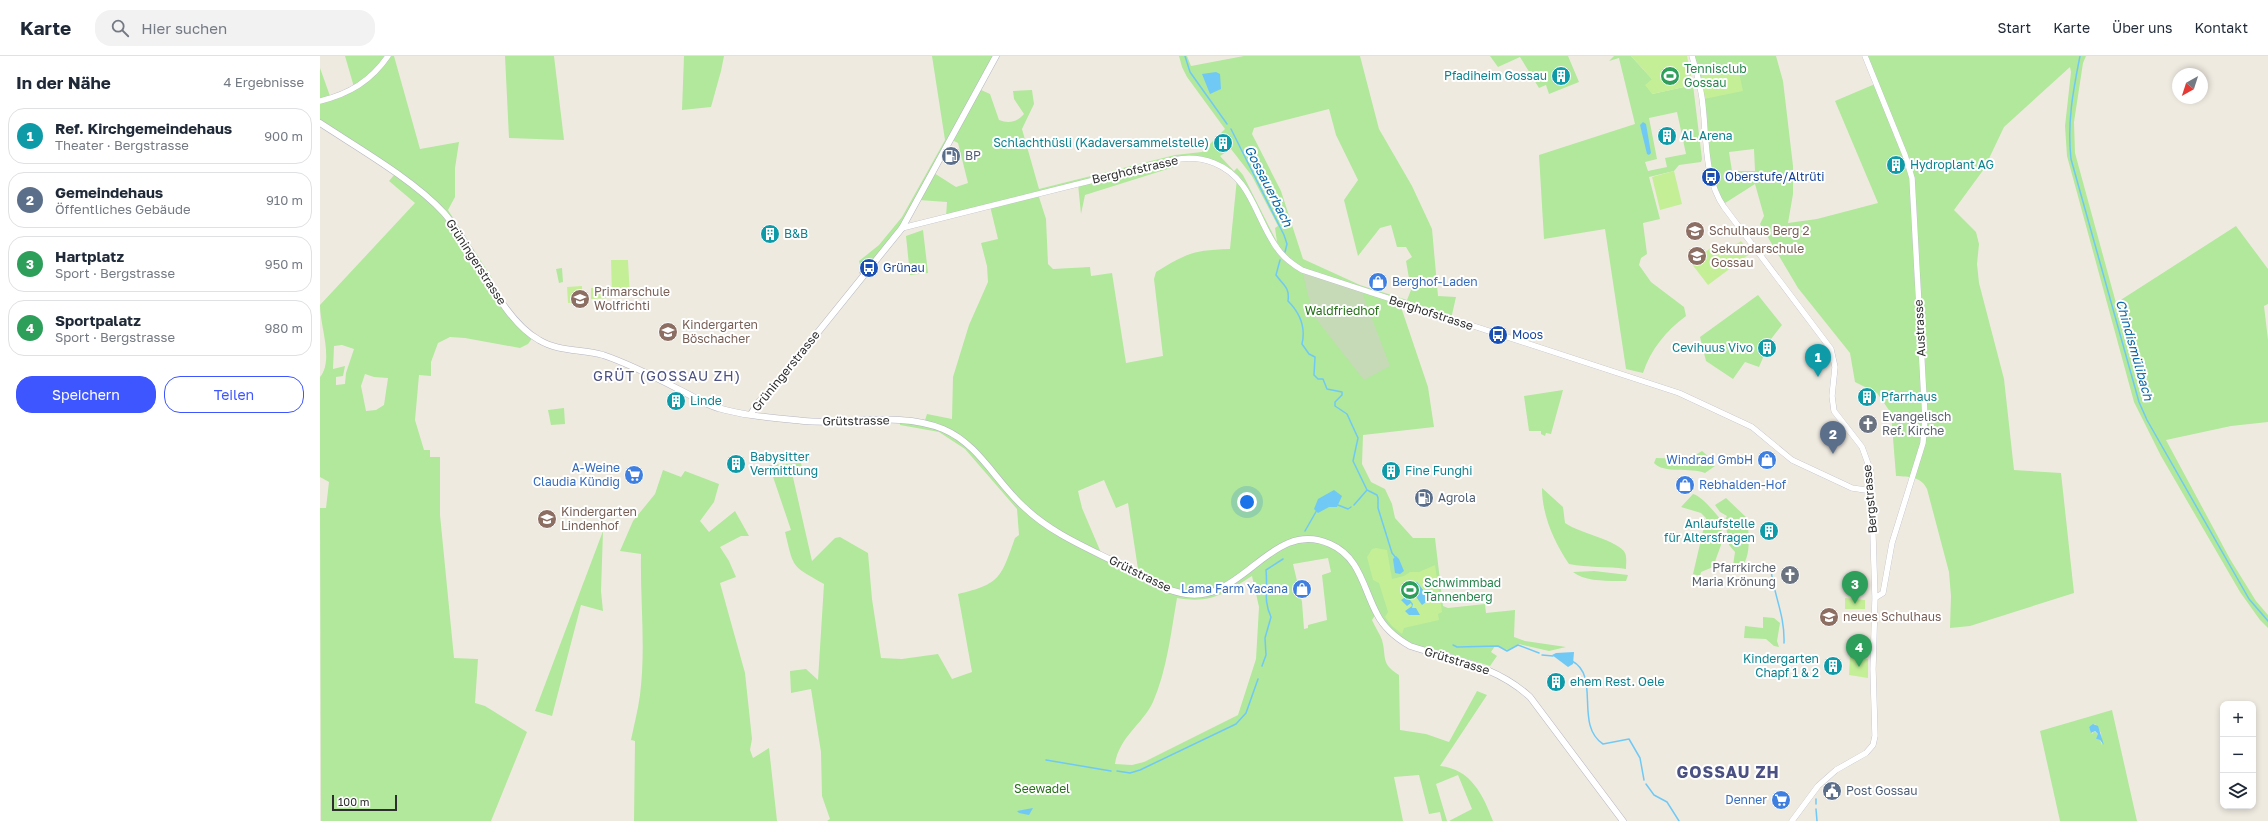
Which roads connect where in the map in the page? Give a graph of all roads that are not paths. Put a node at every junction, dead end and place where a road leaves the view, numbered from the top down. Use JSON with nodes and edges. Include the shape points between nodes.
{"nodes":[{"id":1,"x":388,"y":56,"type":"edge"},
{"id":2,"x":996,"y":56,"type":"edge"},
{"id":3,"x":1692,"y":56,"type":"edge"},
{"id":4,"x":1865,"y":56,"type":"edge"},
{"id":5,"x":320,"y":101,"type":"edge"},
{"id":6,"x":320,"y":123,"type":"edge"},
{"id":7,"x":902,"y":228,"type":"junction"},
{"id":8,"x":751,"y":414,"type":"junction"},
{"id":9,"x":1872,"y":491,"type":"junction"},
{"id":10,"x":1875,"y":598,"type":"junction"},
{"id":11,"x":1623,"y":821,"type":"edge"},
{"id":12,"x":1792,"y":821,"type":"edge"}],
"edges":[{"from":1,"to":5,"type":"street","via":[[360,86]]},
{"from":2,"to":7,"type":"main road","name":"Grüningerstrasse"},
{"from":3,"to":9,"type":"street","name":"Bergstrasse","via":[[1702,98],[1711,176],[1719,200],[1831,349],[1835,362],[1833,408],[1864,452],[1869,464]]},
{"from":4,"to":10,"type":"street","name":"Austrasse","via":[[1912,178],[1924,418],[1923,443],[1892,543],[1884,592]]},
{"from":6,"to":8,"type":"main road","name":"Grüningerstrasse","via":[[417,189],[444,213],[512,316],[533,337],[557,348],[602,355],[713,406]]},
{"from":7,"to":8,"type":"main road","name":"Grüningerstrasse"},
{"from":7,"to":9,"type":"street","name":"Berghofstrasse","via":[[1174,160],[1206,160],[1224,167],[1238,178],[1251,197],[1276,247],[1302,270],[1679,393],[1752,427],[1792,460],[1852,488]]},
{"from":8,"to":11,"type":"main road","name":"Grütstrasse","via":[[835,423],[900,420],[941,428],[966,443],[1015,498],[1050,528],[1156,584],[1179,593],[1197,595],[1223,589],[1266,556],[1290,542],[1307,538],[1335,546],[1349,557],[1359,571],[1377,614],[1399,640],[1410,646],[1495,672],[1530,697]]},
{"from":9,"to":10,"type":"street","name":"Bergstrasse"},
{"from":10,"to":12,"type":"street","name":"Bergstrasse","via":[[1875,736],[1870,749],[1822,781]]}]}
